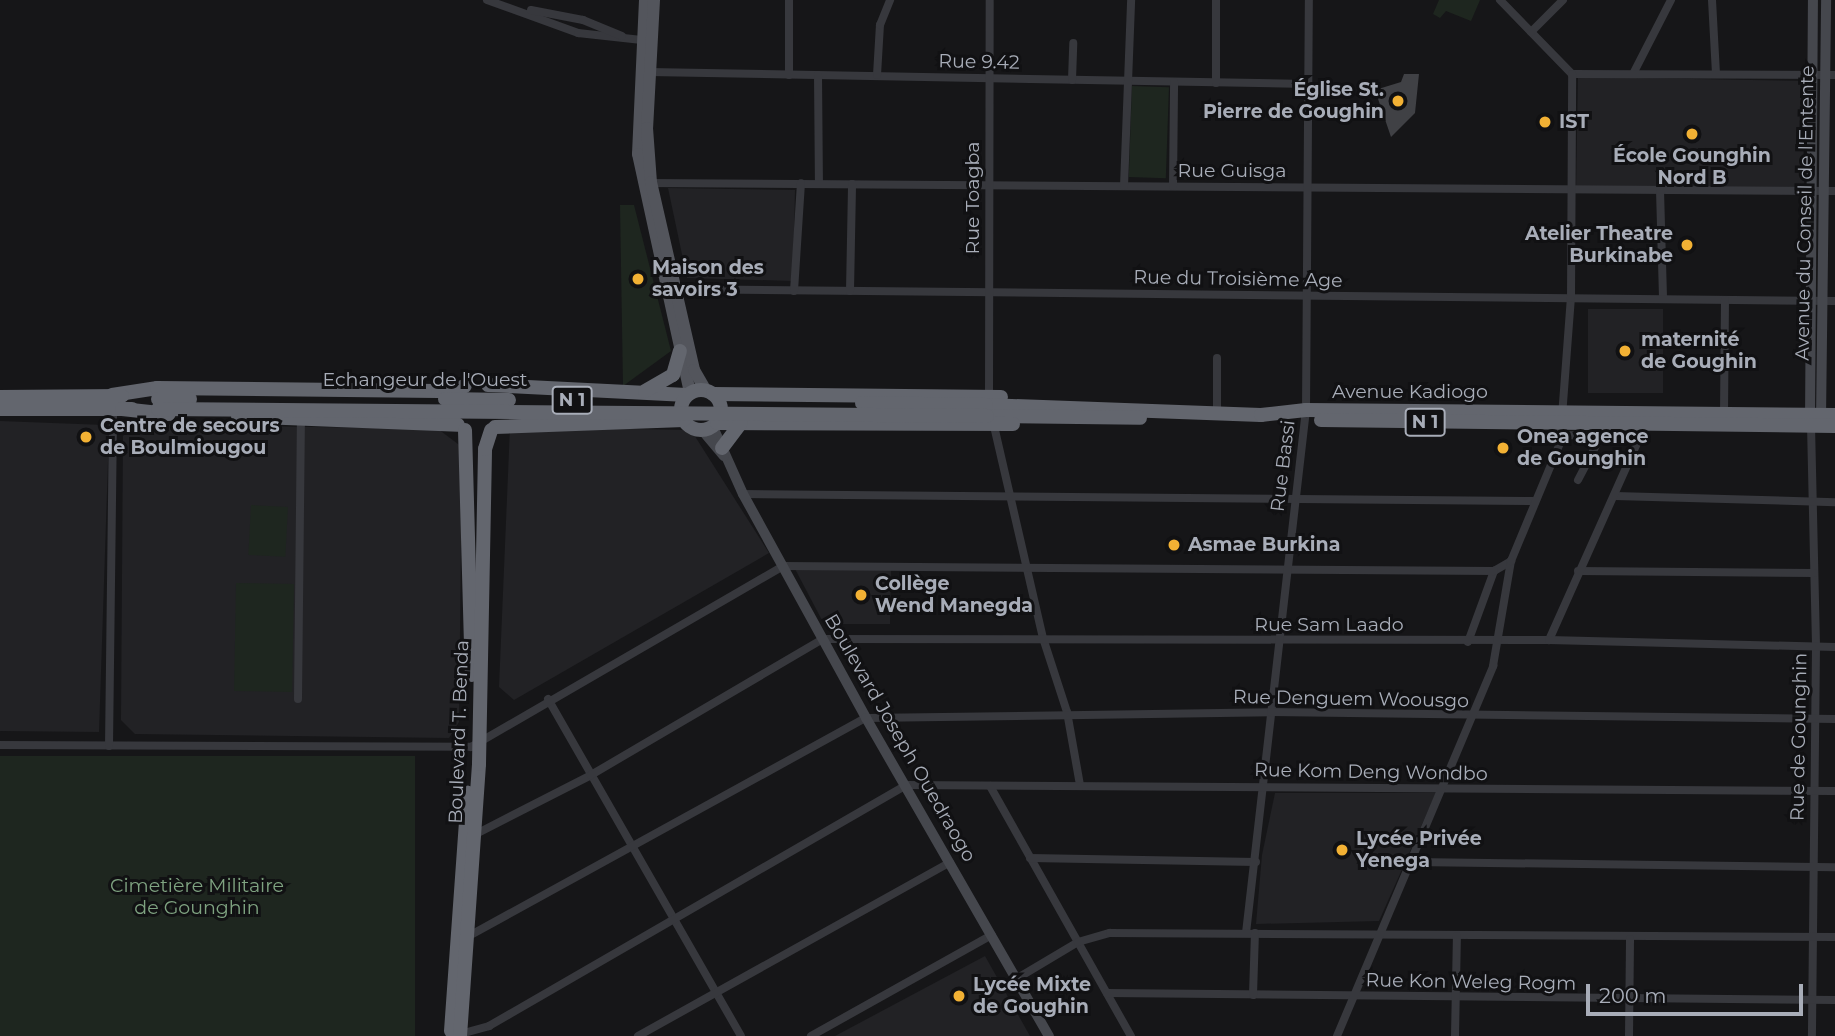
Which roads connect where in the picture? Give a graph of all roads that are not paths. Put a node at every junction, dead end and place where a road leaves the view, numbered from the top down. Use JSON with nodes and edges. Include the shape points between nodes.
{"nodes":[{"id":1,"x":487,"y":0,"type":"edge"},
{"id":2,"x":645,"y":0,"type":"edge"},
{"id":3,"x":654,"y":0,"type":"edge"},
{"id":4,"x":789,"y":0,"type":"edge"},
{"id":5,"x":890,"y":0,"type":"edge"},
{"id":6,"x":990,"y":0,"type":"edge"},
{"id":7,"x":1131,"y":0,"type":"edge"},
{"id":8,"x":1216,"y":0,"type":"edge"},
{"id":9,"x":1309,"y":0,"type":"edge"},
{"id":10,"x":1500,"y":0,"type":"edge"},
{"id":11,"x":1563,"y":0,"type":"edge"},
{"id":12,"x":1671,"y":0,"type":"edge"},
{"id":13,"x":1712,"y":0,"type":"edge"},
{"id":14,"x":1813,"y":0,"type":"edge"},
{"id":15,"x":1826,"y":0,"type":"edge"},
{"id":16,"x":515,"y":8,"type":"junction"},
{"id":17,"x":1531,"y":32,"type":"junction"},
{"id":18,"x":635,"y":39,"type":"junction"},
{"id":19,"x":1073,"y":43,"type":"dead end"},
{"id":20,"x":649,"y":72,"type":"junction"},
{"id":21,"x":1634,"y":72,"type":"junction"},
{"id":22,"x":1572,"y":74,"type":"junction"},
{"id":23,"x":1716,"y":74,"type":"junction"},
{"id":24,"x":789,"y":75,"type":"junction"},
{"id":25,"x":818,"y":75,"type":"junction"},
{"id":26,"x":877,"y":75,"type":"junction"},
{"id":27,"x":1824,"y":75,"type":"edge"},
{"id":28,"x":989,"y":79,"type":"junction"},
{"id":29,"x":1072,"y":80,"type":"junction"},
{"id":30,"x":1127,"y":81,"type":"junction"},
{"id":31,"x":1174,"y":82,"type":"junction"},
{"id":32,"x":1216,"y":83,"type":"junction"},
{"id":33,"x":1308,"y":84,"type":"junction"},
{"id":34,"x":646,"y":183,"type":"junction"},
{"id":35,"x":801,"y":183,"type":"junction"},
{"id":36,"x":819,"y":184,"type":"junction"},
{"id":37,"x":852,"y":184,"type":"junction"},
{"id":38,"x":989,"y":185,"type":"junction"},
{"id":39,"x":1125,"y":186,"type":"junction"},
{"id":40,"x":1173,"y":186,"type":"junction"},
{"id":41,"x":1308,"y":187,"type":"junction"},
{"id":42,"x":1572,"y":189,"type":"junction"},
{"id":43,"x":1660,"y":190,"type":"junction"},
{"id":44,"x":1817,"y":191,"type":"junction"},
{"id":45,"x":1835,"y":191,"type":"edge"},
{"id":46,"x":670,"y":289,"type":"junction"},
{"id":47,"x":794,"y":291,"type":"junction"},
{"id":48,"x":850,"y":291,"type":"junction"},
{"id":49,"x":989,"y":293,"type":"junction"},
{"id":50,"x":1305,"y":296,"type":"junction"},
{"id":51,"x":1571,"y":299,"type":"junction"},
{"id":52,"x":1663,"y":299,"type":"junction"},
{"id":53,"x":1725,"y":300,"type":"junction"},
{"id":54,"x":1817,"y":301,"type":"junction"},
{"id":55,"x":1835,"y":301,"type":"edge"},
{"id":56,"x":681,"y":351,"type":"junction"},
{"id":57,"x":1217,"y":358,"type":"dead end"},
{"id":58,"x":488,"y":385,"type":"junction"},
{"id":59,"x":465,"y":386,"type":"junction"},
{"id":60,"x":710,"y":392,"type":"junction"},
{"id":61,"x":638,"y":394,"type":"junction"},
{"id":62,"x":689,"y":394,"type":"junction"},
{"id":63,"x":0,"y":397,"type":"edge"},
{"id":64,"x":158,"y":404,"type":"junction"},
{"id":65,"x":116,"y":405,"type":"junction"},
{"id":66,"x":0,"y":410,"type":"edge"},
{"id":67,"x":989,"y":411,"type":"junction"},
{"id":68,"x":1027,"y":411,"type":"junction"},
{"id":69,"x":1217,"y":411,"type":"junction"},
{"id":70,"x":1724,"y":414,"type":"junction"},
{"id":71,"x":1306,"y":415,"type":"junction"},
{"id":72,"x":301,"y":418,"type":"junction"},
{"id":73,"x":684,"y":420,"type":"junction"},
{"id":74,"x":711,"y":422,"type":"junction"},
{"id":75,"x":741,"y":423,"type":"junction"},
{"id":76,"x":1562,"y":423,"type":"junction"},
{"id":77,"x":1821,"y":423,"type":"edge"},
{"id":78,"x":1644,"y":425,"type":"junction"},
{"id":79,"x":462,"y":428,"type":"junction"},
{"id":80,"x":493,"y":428,"type":"junction"},
{"id":81,"x":1601,"y":436,"type":"junction"},
{"id":82,"x":723,"y":452,"type":"junction"},
{"id":83,"x":1578,"y":480,"type":"dead end"},
{"id":84,"x":743,"y":494,"type":"junction"},
{"id":85,"x":1009,"y":496,"type":"junction"},
{"id":86,"x":1615,"y":496,"type":"junction"},
{"id":87,"x":1295,"y":499,"type":"junction"},
{"id":88,"x":1535,"y":501,"type":"junction"},
{"id":89,"x":1814,"y":502,"type":"junction"},
{"id":90,"x":1835,"y":502,"type":"edge"},
{"id":91,"x":1511,"y":562,"type":"junction"},
{"id":92,"x":1025,"y":565,"type":"junction"},
{"id":93,"x":783,"y":566,"type":"junction"},
{"id":94,"x":1287,"y":567,"type":"junction"},
{"id":95,"x":1494,"y":572,"type":"junction"},
{"id":96,"x":1578,"y":572,"type":"junction"},
{"id":97,"x":1814,"y":573,"type":"junction"},
{"id":98,"x":1043,"y":638,"type":"junction"},
{"id":99,"x":823,"y":639,"type":"junction"},
{"id":100,"x":1549,"y":640,"type":"junction"},
{"id":101,"x":1278,"y":641,"type":"junction"},
{"id":102,"x":1468,"y":642,"type":"junction"},
{"id":103,"x":1500,"y":644,"type":"junction"},
{"id":104,"x":1816,"y":647,"type":"junction"},
{"id":105,"x":1835,"y":647,"type":"edge"},
{"id":106,"x":298,"y":699,"type":"dead end"},
{"id":107,"x":548,"y":699,"type":"junction"},
{"id":108,"x":1067,"y":712,"type":"junction"},
{"id":109,"x":1271,"y":712,"type":"junction"},
{"id":110,"x":1472,"y":717,"type":"junction"},
{"id":111,"x":866,"y":718,"type":"junction"},
{"id":112,"x":1815,"y":719,"type":"junction"},
{"id":113,"x":1835,"y":719,"type":"edge"},
{"id":114,"x":475,"y":743,"type":"junction"},
{"id":115,"x":0,"y":745,"type":"edge"},
{"id":116,"x":109,"y":746,"type":"junction"},
{"id":117,"x":591,"y":775,"type":"junction"},
{"id":118,"x":906,"y":785,"type":"junction"},
{"id":119,"x":1080,"y":785,"type":"junction"},
{"id":120,"x":990,"y":786,"type":"junction"},
{"id":121,"x":1264,"y":787,"type":"junction"},
{"id":122,"x":1445,"y":789,"type":"junction"},
{"id":123,"x":1815,"y":791,"type":"junction"},
{"id":124,"x":1835,"y":791,"type":"edge"},
{"id":125,"x":474,"y":835,"type":"junction"},
{"id":126,"x":630,"y":846,"type":"junction"},
{"id":127,"x":1030,"y":858,"type":"junction"},
{"id":128,"x":950,"y":862,"type":"junction"},
{"id":129,"x":1256,"y":862,"type":"junction"},
{"id":130,"x":1413,"y":862,"type":"junction"},
{"id":131,"x":1812,"y":865,"type":"junction"},
{"id":132,"x":1835,"y":867,"type":"edge"},
{"id":133,"x":674,"y":920,"type":"junction"},
{"id":134,"x":1381,"y":932,"type":"junction"},
{"id":135,"x":1251,"y":933,"type":"junction"},
{"id":136,"x":992,"y":935,"type":"junction"},
{"id":137,"x":1457,"y":936,"type":"junction"},
{"id":138,"x":466,"y":937,"type":"junction"},
{"id":139,"x":1812,"y":937,"type":"junction"},
{"id":140,"x":1835,"y":937,"type":"edge"},
{"id":141,"x":1630,"y":939,"type":"junction"},
{"id":142,"x":1079,"y":942,"type":"junction"},
{"id":143,"x":1016,"y":979,"type":"junction"},
{"id":144,"x":716,"y":992,"type":"junction"},
{"id":145,"x":1107,"y":993,"type":"junction"},
{"id":146,"x":1253,"y":995,"type":"junction"},
{"id":147,"x":1352,"y":996,"type":"junction"},
{"id":148,"x":1457,"y":998,"type":"junction"},
{"id":149,"x":1631,"y":999,"type":"junction"},
{"id":150,"x":1812,"y":1000,"type":"junction"},
{"id":151,"x":1835,"y":1000,"type":"edge"},
{"id":152,"x":457,"y":1035,"type":"edge"},
{"id":153,"x":638,"y":1036,"type":"edge"},
{"id":154,"x":741,"y":1036,"type":"edge"},
{"id":155,"x":811,"y":1036,"type":"edge"},
{"id":156,"x":1049,"y":1036,"type":"edge"},
{"id":157,"x":1131,"y":1036,"type":"edge"},
{"id":158,"x":1337,"y":1036,"type":"edge"},
{"id":159,"x":1455,"y":1036,"type":"edge"},
{"id":160,"x":1629,"y":1036,"type":"edge"},
{"id":161,"x":1812,"y":1036,"type":"edge"}],
"edges":[{"from":1,"to":16,"type":"street"},
{"from":2,"to":18,"type":"main road"},
{"from":3,"to":20,"type":"main road"},
{"from":4,"to":24,"type":"street"},
{"from":5,"to":26,"type":"street","via":[[880,25]]},
{"from":6,"to":28,"type":"street","name":"Rue Toagba"},
{"from":7,"to":30,"type":"street"},
{"from":8,"to":32,"type":"street"},
{"from":9,"to":33,"type":"street","name":"Rue Bassi"},
{"from":10,"to":17,"type":"street"},
{"from":11,"to":17,"type":"street"},
{"from":12,"to":21,"type":"street"},
{"from":13,"to":23,"type":"street"},
{"from":14,"to":27,"type":"street","name":"Avenue du Conseil de l'Entente"},
{"from":15,"to":27,"type":"street","name":"Avenue du Conseil de l'Entente"},
{"from":16,"to":18,"type":"street","via":[[583,20]]},
{"from":16,"to":18,"type":"street","via":[[578,33]]},
{"from":17,"to":22,"type":"street"},
{"from":18,"to":34,"type":"main road","via":[[637,126]]},
{"from":19,"to":29,"type":"street"},
{"from":20,"to":24,"type":"street","name":"Rue 9.42"},
{"from":20,"to":34,"type":"main road"},
{"from":21,"to":22,"type":"street"},
{"from":21,"to":23,"type":"street"},
{"from":22,"to":42,"type":"street"},
{"from":23,"to":27,"type":"street"},
{"from":24,"to":25,"type":"street","name":"Rue 9.42"},
{"from":25,"to":26,"type":"street","name":"Rue 9.42"},
{"from":25,"to":36,"type":"street"},
{"from":26,"to":28,"type":"street","name":"Rue 9.42"},
{"from":27,"to":44,"type":"street","name":"Avenue du Conseil de l'Entente"},
{"from":28,"to":29,"type":"street","name":"Rue 9.42"},
{"from":28,"to":38,"type":"street","name":"Rue Toagba"},
{"from":29,"to":30,"type":"street","name":"Rue 9.42"},
{"from":30,"to":31,"type":"street","name":"Rue 9.42"},
{"from":30,"to":39,"type":"street"},
{"from":31,"to":32,"type":"street","name":"Rue 9.42"},
{"from":31,"to":40,"type":"street"},
{"from":32,"to":33,"type":"street","name":"Rue 9.42"},
{"from":33,"to":41,"type":"street","name":"Rue Bassi"},
{"from":34,"to":35,"type":"street","name":"Rue Guisga"},
{"from":34,"to":46,"type":"main road"},
{"from":35,"to":36,"type":"street","name":"Rue Guisga"},
{"from":35,"to":47,"type":"street"},
{"from":36,"to":37,"type":"street","name":"Rue Guisga"},
{"from":37,"to":38,"type":"street","name":"Rue Guisga"},
{"from":37,"to":48,"type":"street"},
{"from":38,"to":39,"type":"street","name":"Rue Guisga"},
{"from":38,"to":49,"type":"street","name":"Rue Toagba"},
{"from":39,"to":40,"type":"street","name":"Rue Guisga"},
{"from":40,"to":41,"type":"street","name":"Rue Guisga"},
{"from":41,"to":42,"type":"street","name":"Rue Guisga"},
{"from":41,"to":50,"type":"street","name":"Rue Bassi"},
{"from":42,"to":43,"type":"street","name":"Rue Guisga"},
{"from":42,"to":51,"type":"street"},
{"from":43,"to":44,"type":"street","name":"Rue Guisga"},
{"from":43,"to":52,"type":"street"},
{"from":44,"to":45,"type":"street","name":"Rue Guisga"},
{"from":44,"to":54,"type":"street","name":"Avenue du Conseil de l'Entente"},
{"from":46,"to":47,"type":"street","name":"Rue du Troisième Age"},
{"from":46,"to":56,"type":"main road"},
{"from":46,"to":60,"type":"main road","via":[[695,370]]},
{"from":47,"to":48,"type":"street","name":"Rue du Troisième Age"},
{"from":48,"to":49,"type":"street","name":"Rue du Troisième Age"},
{"from":49,"to":50,"type":"street","name":"Rue du Troisième Age"},
{"from":49,"to":67,"type":"street","name":"Rue Toagba"},
{"from":50,"to":51,"type":"street","name":"Rue du Troisième Age"},
{"from":50,"to":71,"type":"street","name":"Rue Bassi"},
{"from":51,"to":52,"type":"street","name":"Rue du Troisième Age"},
{"from":51,"to":76,"type":"street"},
{"from":52,"to":53,"type":"street","name":"Rue du Troisième Age"},
{"from":53,"to":54,"type":"street","name":"Rue du Troisième Age"},
{"from":53,"to":70,"type":"street"},
{"from":54,"to":55,"type":"street","name":"Rue du Troisième Age"},
{"from":54,"to":77,"type":"street","name":"Avenue du Conseil de l'Entente"},
{"from":56,"to":61,"type":"highway","via":[[667,382]]},
{"from":56,"to":62,"type":"main road"},
{"from":57,"to":69,"type":"street"},
{"from":58,"to":59,"type":"highway","number":"N 1"},
{"from":58,"to":61,"type":"highway","number":"N 1"},
{"from":58,"to":80,"type":"highway","via":[[503,404]]},
{"from":59,"to":65,"type":"highway","number":"N 1","via":[[439,391],[157,388]]},
{"from":59,"to":79,"type":"highway","via":[[452,404]]},
{"from":60,"to":62,"type":"highway","number":"N 1"},
{"from":60,"to":67,"type":"highway","number":"N 1"},
{"from":60,"to":74,"type":"highway","via":[[721,411]]},
{"from":61,"to":62,"type":"highway","number":"N 1"},
{"from":62,"to":73,"type":"highway","via":[[681,407]]},
{"from":63,"to":65,"type":"highway","number":"N 1"},
{"from":64,"to":65,"type":"highway","number":"N 1"},
{"from":64,"to":67,"type":"highway","name":"Echangeur de l'Ouest","number":"N 1","bridge":true},
{"from":64,"to":74,"type":"highway","number":"N 1","bridge":true},
{"from":65,"to":66,"type":"highway","number":"N 1"},
{"from":65,"to":72,"type":"highway","number":"N 1"},
{"from":65,"to":116,"type":"street"},
{"from":67,"to":68,"type":"highway","name":"Avenue Kadiogo","number":"N 1"},
{"from":67,"to":68,"type":"highway","number":"N 1"},
{"from":67,"to":74,"type":"highway","number":"N 1","bridge":true},
{"from":67,"to":75,"type":"highway","number":"N 1"},
{"from":67,"to":85,"type":"street","name":"Rue Toagba"},
{"from":68,"to":69,"type":"highway","name":"Avenue Kadiogo","number":"N 1"},
{"from":68,"to":71,"type":"highway","name":"Avenue Kadiogo","number":"N 1"},
{"from":69,"to":71,"type":"highway","name":"Avenue Kadiogo","number":"N 1"},
{"from":70,"to":77,"type":"highway","name":"Avenue Kadiogo","number":"N 1"},
{"from":70,"to":78,"type":"highway","name":"Avenue Kadiogo","number":"N 1"},
{"from":71,"to":76,"type":"highway","name":"Avenue Kadiogo","number":"N 1"},
{"from":71,"to":87,"type":"street","name":"Rue Bassi"},
{"from":72,"to":79,"type":"highway","number":"N 1"},
{"from":72,"to":106,"type":"street"},
{"from":73,"to":74,"type":"highway","number":"N 1"},
{"from":73,"to":80,"type":"highway","number":"N 1"},
{"from":74,"to":75,"type":"highway","number":"N 1"},
{"from":74,"to":82,"type":"street","name":"Boulevard Joseph Ouedraogo"},
{"from":75,"to":82,"type":"highway"},
{"from":76,"to":78,"type":"highway","name":"Avenue Kadiogo","number":"N 1"},
{"from":76,"to":81,"type":"street"},
{"from":76,"to":88,"type":"street"},
{"from":77,"to":78,"type":"highway","name":"Avenue Kadiogo","number":"N 1"},
{"from":77,"to":89,"type":"street","name":"Rue de Gounghin"},
{"from":78,"to":81,"type":"street"},
{"from":78,"to":86,"type":"street"},
{"from":79,"to":80,"type":"highway","number":"N 1"},
{"from":79,"to":114,"type":"highway","name":"Boulevard T. Benda"},
{"from":80,"to":114,"type":"highway","name":"Boulevard T. Benda","via":[[485,449]]},
{"from":81,"to":83,"type":"street"},
{"from":82,"to":84,"type":"street","name":"Boulevard Joseph Ouedraogo"},
{"from":84,"to":85,"type":"street"},
{"from":84,"to":93,"type":"street","name":"Boulevard Joseph Ouedraogo"},
{"from":85,"to":87,"type":"street"},
{"from":85,"to":92,"type":"street","name":"Rue Toagba"},
{"from":86,"to":89,"type":"street"},
{"from":86,"to":96,"type":"street"},
{"from":87,"to":88,"type":"street"},
{"from":87,"to":94,"type":"street","name":"Rue Bassi"},
{"from":88,"to":91,"type":"street"},
{"from":89,"to":90,"type":"street"},
{"from":89,"to":97,"type":"street","name":"Rue de Gounghin"},
{"from":91,"to":95,"type":"street"},
{"from":91,"to":103,"type":"street"},
{"from":92,"to":93,"type":"street"},
{"from":92,"to":94,"type":"street"},
{"from":92,"to":98,"type":"street","name":"Rue Toagba"},
{"from":93,"to":99,"type":"street","name":"Boulevard Joseph Ouedraogo"},
{"from":93,"to":107,"type":"street"},
{"from":94,"to":95,"type":"street"},
{"from":94,"to":101,"type":"street","name":"Rue Bassi"},
{"from":95,"to":102,"type":"street"},
{"from":96,"to":97,"type":"street"},
{"from":96,"to":100,"type":"street"},
{"from":97,"to":104,"type":"street","name":"Rue de Gounghin"},
{"from":98,"to":99,"type":"street","name":"Rue Sam Laado"},
{"from":98,"to":101,"type":"street","name":"Rue Sam Laado"},
{"from":98,"to":108,"type":"street","name":"Rue Toagba"},
{"from":99,"to":111,"type":"street","name":"Boulevard Joseph Ouedraogo"},
{"from":99,"to":117,"type":"street"},
{"from":100,"to":103,"type":"street","name":"Rue Sam Laado"},
{"from":100,"to":104,"type":"street","name":"Rue Sam Laado"},
{"from":101,"to":102,"type":"street","name":"Rue Sam Laado"},
{"from":101,"to":109,"type":"street","name":"Rue Bassi"},
{"from":102,"to":103,"type":"street","name":"Rue Sam Laado"},
{"from":103,"to":110,"type":"street"},
{"from":104,"to":105,"type":"street","name":"Rue Sam Laado"},
{"from":104,"to":112,"type":"street","name":"Rue de Gounghin"},
{"from":107,"to":114,"type":"street"},
{"from":107,"to":117,"type":"street"},
{"from":108,"to":109,"type":"street","name":"Rue Denguem Woousgo"},
{"from":108,"to":111,"type":"street","name":"Rue Denguem Woousgo"},
{"from":108,"to":119,"type":"street","name":"Rue Toagba"},
{"from":109,"to":110,"type":"street","name":"Rue Denguem Woousgo"},
{"from":109,"to":121,"type":"street","name":"Rue Bassi"},
{"from":110,"to":112,"type":"street","name":"Rue Denguem Woousgo"},
{"from":110,"to":122,"type":"street"},
{"from":111,"to":118,"type":"street","name":"Boulevard Joseph Ouedraogo"},
{"from":111,"to":126,"type":"street"},
{"from":112,"to":113,"type":"street","name":"Rue Denguem Woousgo"},
{"from":112,"to":123,"type":"street","name":"Rue de Gounghin"},
{"from":114,"to":116,"type":"street"},
{"from":114,"to":125,"type":"highway","name":"Boulevard T. Benda"},
{"from":114,"to":152,"type":"highway","name":"Boulevard T. Benda"},
{"from":115,"to":116,"type":"street"},
{"from":117,"to":125,"type":"street"},
{"from":117,"to":126,"type":"street"},
{"from":118,"to":120,"type":"street","name":"Rue Kom Deng Wondbo"},
{"from":118,"to":128,"type":"street","name":"Boulevard Joseph Ouedraogo"},
{"from":118,"to":133,"type":"street"},
{"from":119,"to":120,"type":"street","name":"Rue Kom Deng Wondbo"},
{"from":119,"to":121,"type":"street","name":"Rue Kom Deng Wondbo"},
{"from":120,"to":127,"type":"street"},
{"from":121,"to":122,"type":"street","name":"Rue Kom Deng Wondbo"},
{"from":121,"to":129,"type":"street","name":"Rue Bassi"},
{"from":122,"to":123,"type":"street","name":"Rue Kom Deng Wondbo"},
{"from":122,"to":130,"type":"street"},
{"from":123,"to":124,"type":"street","name":"Rue Kom Deng Wondbo"},
{"from":123,"to":131,"type":"street","name":"Rue de Gounghin"},
{"from":125,"to":138,"type":"highway","name":"Boulevard T. Benda"},
{"from":126,"to":133,"type":"street"},
{"from":126,"to":138,"type":"street"},
{"from":127,"to":129,"type":"street"},
{"from":127,"to":142,"type":"street"},
{"from":128,"to":136,"type":"street","name":"Boulevard Joseph Ouedraogo"},
{"from":128,"to":144,"type":"street"},
{"from":129,"to":135,"type":"street","name":"Rue Bassi"},
{"from":130,"to":131,"type":"street"},
{"from":130,"to":134,"type":"street"},
{"from":131,"to":132,"type":"street"},
{"from":131,"to":139,"type":"street","name":"Rue de Gounghin"},
{"from":133,"to":144,"type":"street"},
{"from":133,"to":152,"type":"street","via":[[489,1026]]},
{"from":134,"to":135,"type":"street"},
{"from":134,"to":137,"type":"street"},
{"from":134,"to":147,"type":"street"},
{"from":135,"to":142,"type":"street","via":[[1110,933]]},
{"from":135,"to":146,"type":"street","name":"Rue Bassi"},
{"from":136,"to":143,"type":"street","name":"Boulevard Joseph Ouedraogo"},
{"from":136,"to":155,"type":"street"},
{"from":137,"to":141,"type":"street"},
{"from":137,"to":148,"type":"street"},
{"from":138,"to":152,"type":"highway","name":"Boulevard T. Benda"},
{"from":139,"to":140,"type":"street"},
{"from":139,"to":141,"type":"street"},
{"from":139,"to":150,"type":"street","name":"Rue de Gounghin"},
{"from":141,"to":149,"type":"street"},
{"from":142,"to":143,"type":"street"},
{"from":142,"to":145,"type":"street"},
{"from":143,"to":156,"type":"street","name":"Boulevard Joseph Ouedraogo"},
{"from":144,"to":153,"type":"street"},
{"from":144,"to":154,"type":"street"},
{"from":145,"to":146,"type":"street","name":"Rue Kon Weleg Rogm"},
{"from":145,"to":157,"type":"street"},
{"from":146,"to":147,"type":"street","name":"Rue Kon Weleg Rogm"},
{"from":147,"to":148,"type":"street","name":"Rue Kon Weleg Rogm"},
{"from":147,"to":158,"type":"street"},
{"from":148,"to":149,"type":"street","name":"Rue Kon Weleg Rogm"},
{"from":148,"to":159,"type":"street"},
{"from":149,"to":150,"type":"street","name":"Rue Kon Weleg Rogm"},
{"from":149,"to":160,"type":"street"},
{"from":150,"to":151,"type":"street","name":"Rue Kon Weleg Rogm"},
{"from":150,"to":161,"type":"street","name":"Rue de Gounghin"}]}
